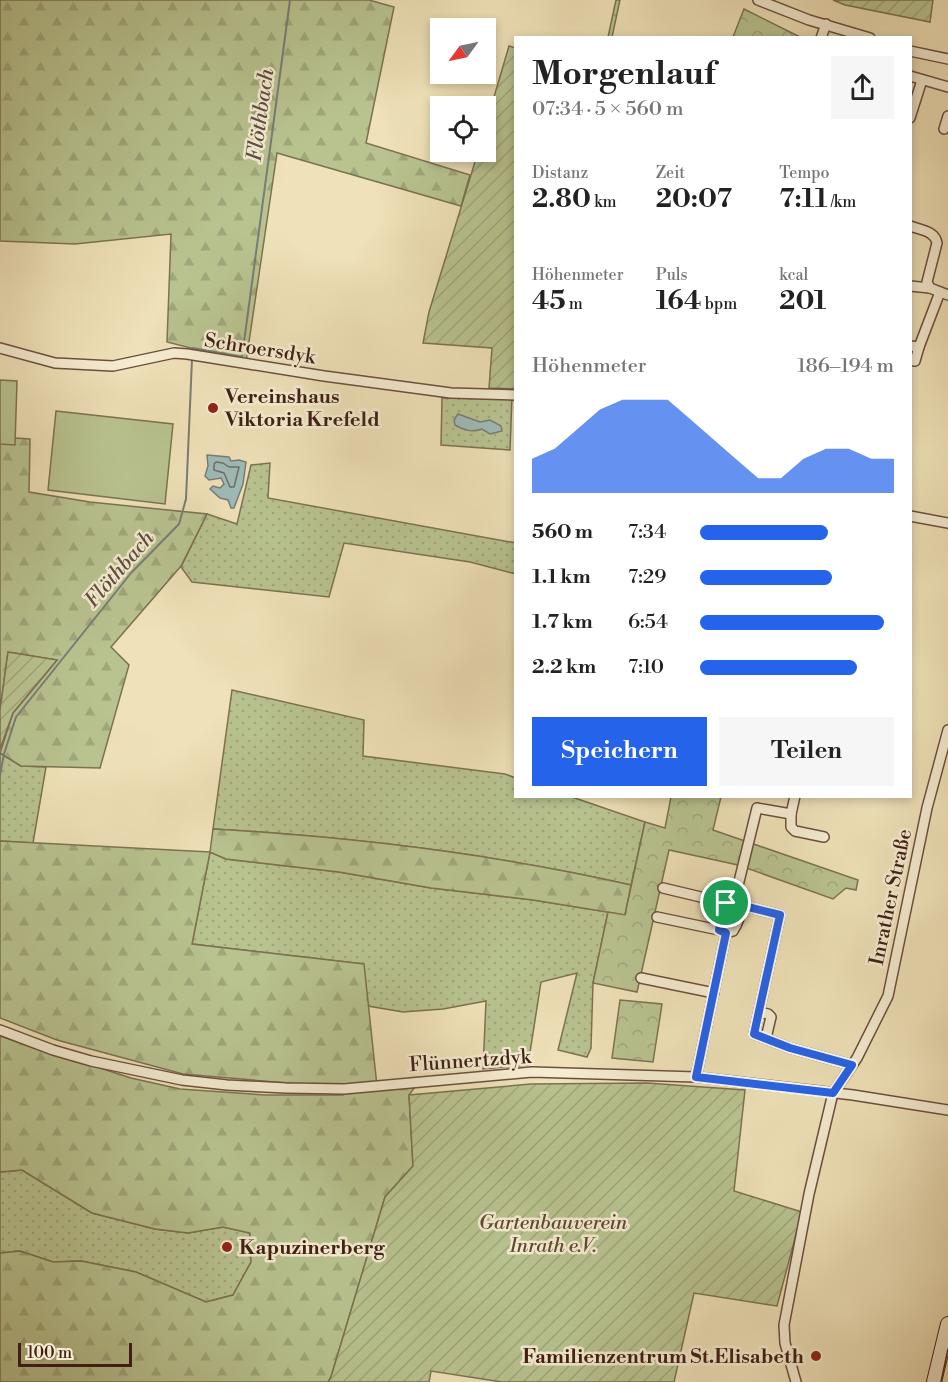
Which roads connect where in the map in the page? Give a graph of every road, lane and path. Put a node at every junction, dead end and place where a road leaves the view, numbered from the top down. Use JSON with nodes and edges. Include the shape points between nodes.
{"nodes":[{"id":1,"x":758,"y":0,"type":"edge"},
{"id":2,"x":826,"y":24,"type":"junction"},
{"id":3,"x":822,"y":36,"type":"edge"},
{"id":4,"x":864,"y":36,"type":"edge"},
{"id":5,"x":912,"y":51,"type":"edge"},
{"id":6,"x":948,"y":59,"type":"edge"},
{"id":7,"x":912,"y":77,"type":"edge"},
{"id":8,"x":922,"y":80,"type":"junction"},
{"id":9,"x":948,"y":87,"type":"edge"},
{"id":10,"x":912,"y":112,"type":"edge"},
{"id":11,"x":948,"y":116,"type":"edge"},
{"id":12,"x":944,"y":129,"type":"dead end"},
{"id":13,"x":912,"y":227,"type":"edge"},
{"id":14,"x":912,"y":286,"type":"edge"},
{"id":15,"x":930,"y":288,"type":"junction"},
{"id":16,"x":944,"y":293,"type":"edge"},
{"id":17,"x":915,"y":347,"type":"edge"},
{"id":18,"x":0,"y":348,"type":"edge"},
{"id":19,"x":912,"y":360,"type":"edge"},
{"id":20,"x":514,"y":395,"type":"edge"},
{"id":21,"x":912,"y":516,"type":"edge"},
{"id":22,"x":948,"y":523,"type":"edge"},
{"id":23,"x":948,"y":729,"type":"edge"},
{"id":24,"x":759,"y":798,"type":"edge"},
{"id":25,"x":795,"y":798,"type":"edge"},
{"id":26,"x":757,"y":808,"type":"junction"},
{"id":27,"x":791,"y":814,"type":"junction"},
{"id":28,"x":824,"y":837,"type":"dead end"},
{"id":29,"x":663,"y":888,"type":"dead end"},
{"id":30,"x":734,"y":903,"type":"junction"},
{"id":31,"x":657,"y":917,"type":"dead end"},
{"id":32,"x":722,"y":932,"type":"junction"},
{"id":33,"x":641,"y":978,"type":"dead end"},
{"id":34,"x":714,"y":993,"type":"junction"},
{"id":35,"x":0,"y":1030,"type":"edge"},
{"id":36,"x":852,"y":1065,"type":"junction"},
{"id":37,"x":696,"y":1077,"type":"junction"},
{"id":38,"x":833,"y":1093,"type":"junction"},
{"id":39,"x":948,"y":1110,"type":"edge"},
{"id":40,"x":948,"y":1324,"type":"edge"},
{"id":41,"x":796,"y":1382,"type":"edge"},
{"id":42,"x":934,"y":1382,"type":"edge"}],
"edges":[{"from":1,"to":2,"type":"street"},
{"from":2,"to":3,"type":"street"},
{"from":2,"to":4,"type":"street"},
{"from":5,"to":6,"type":"street"},
{"from":7,"to":8,"type":"street"},
{"from":8,"to":9,"type":"street"},
{"from":8,"to":10,"type":"street"},
{"from":11,"to":12,"type":"street"},
{"from":13,"to":15,"type":"street","via":[[936,237],[927,282]]},
{"from":14,"to":15,"type":"street"},
{"from":15,"to":16,"type":"street"},
{"from":16,"to":17,"type":"street"},
{"from":17,"to":19,"type":"street","via":[[915,361]]},
{"from":18,"to":20,"type":"street","name":"Schroersdyk","via":[[55,363],[113,366],[180,354],[451,393]]},
{"from":21,"to":22,"type":"street"},
{"from":23,"to":36,"type":"street","name":"Inrather Straße","via":[[927,808],[888,996]]},
{"from":24,"to":26,"type":"street"},
{"from":25,"to":27,"type":"street"},
{"from":26,"to":27,"type":"street"},
{"from":26,"to":30,"type":"street"},
{"from":27,"to":28,"type":"street","via":[[795,831]]},
{"from":29,"to":30,"type":"street"},
{"from":30,"to":32,"type":"street","via":[[723,908]]},
{"from":30,"to":32,"type":"street","via":[[738,924],[733,931]]},
{"from":30,"to":36,"type":"street","via":[[780,915],[754,1034]]},
{"from":31,"to":32,"type":"street"},
{"from":32,"to":34,"type":"street"},
{"from":33,"to":34,"type":"street"},
{"from":34,"to":37,"type":"street"},
{"from":35,"to":37,"type":"street","name":"Flünnertzdyk","via":[[53,1050],[126,1069],[182,1080],[286,1089],[344,1089],[532,1072]]},
{"from":36,"to":38,"type":"street","name":"Inrather Straße"},
{"from":37,"to":38,"type":"street","name":"Flünnertzdyk"},
{"from":38,"to":39,"type":"street","name":"Flünnertzdyk"},
{"from":38,"to":41,"type":"street","name":"Inrather Straße","via":[[784,1314],[784,1343]]},
{"from":40,"to":42,"type":"street"}]}
